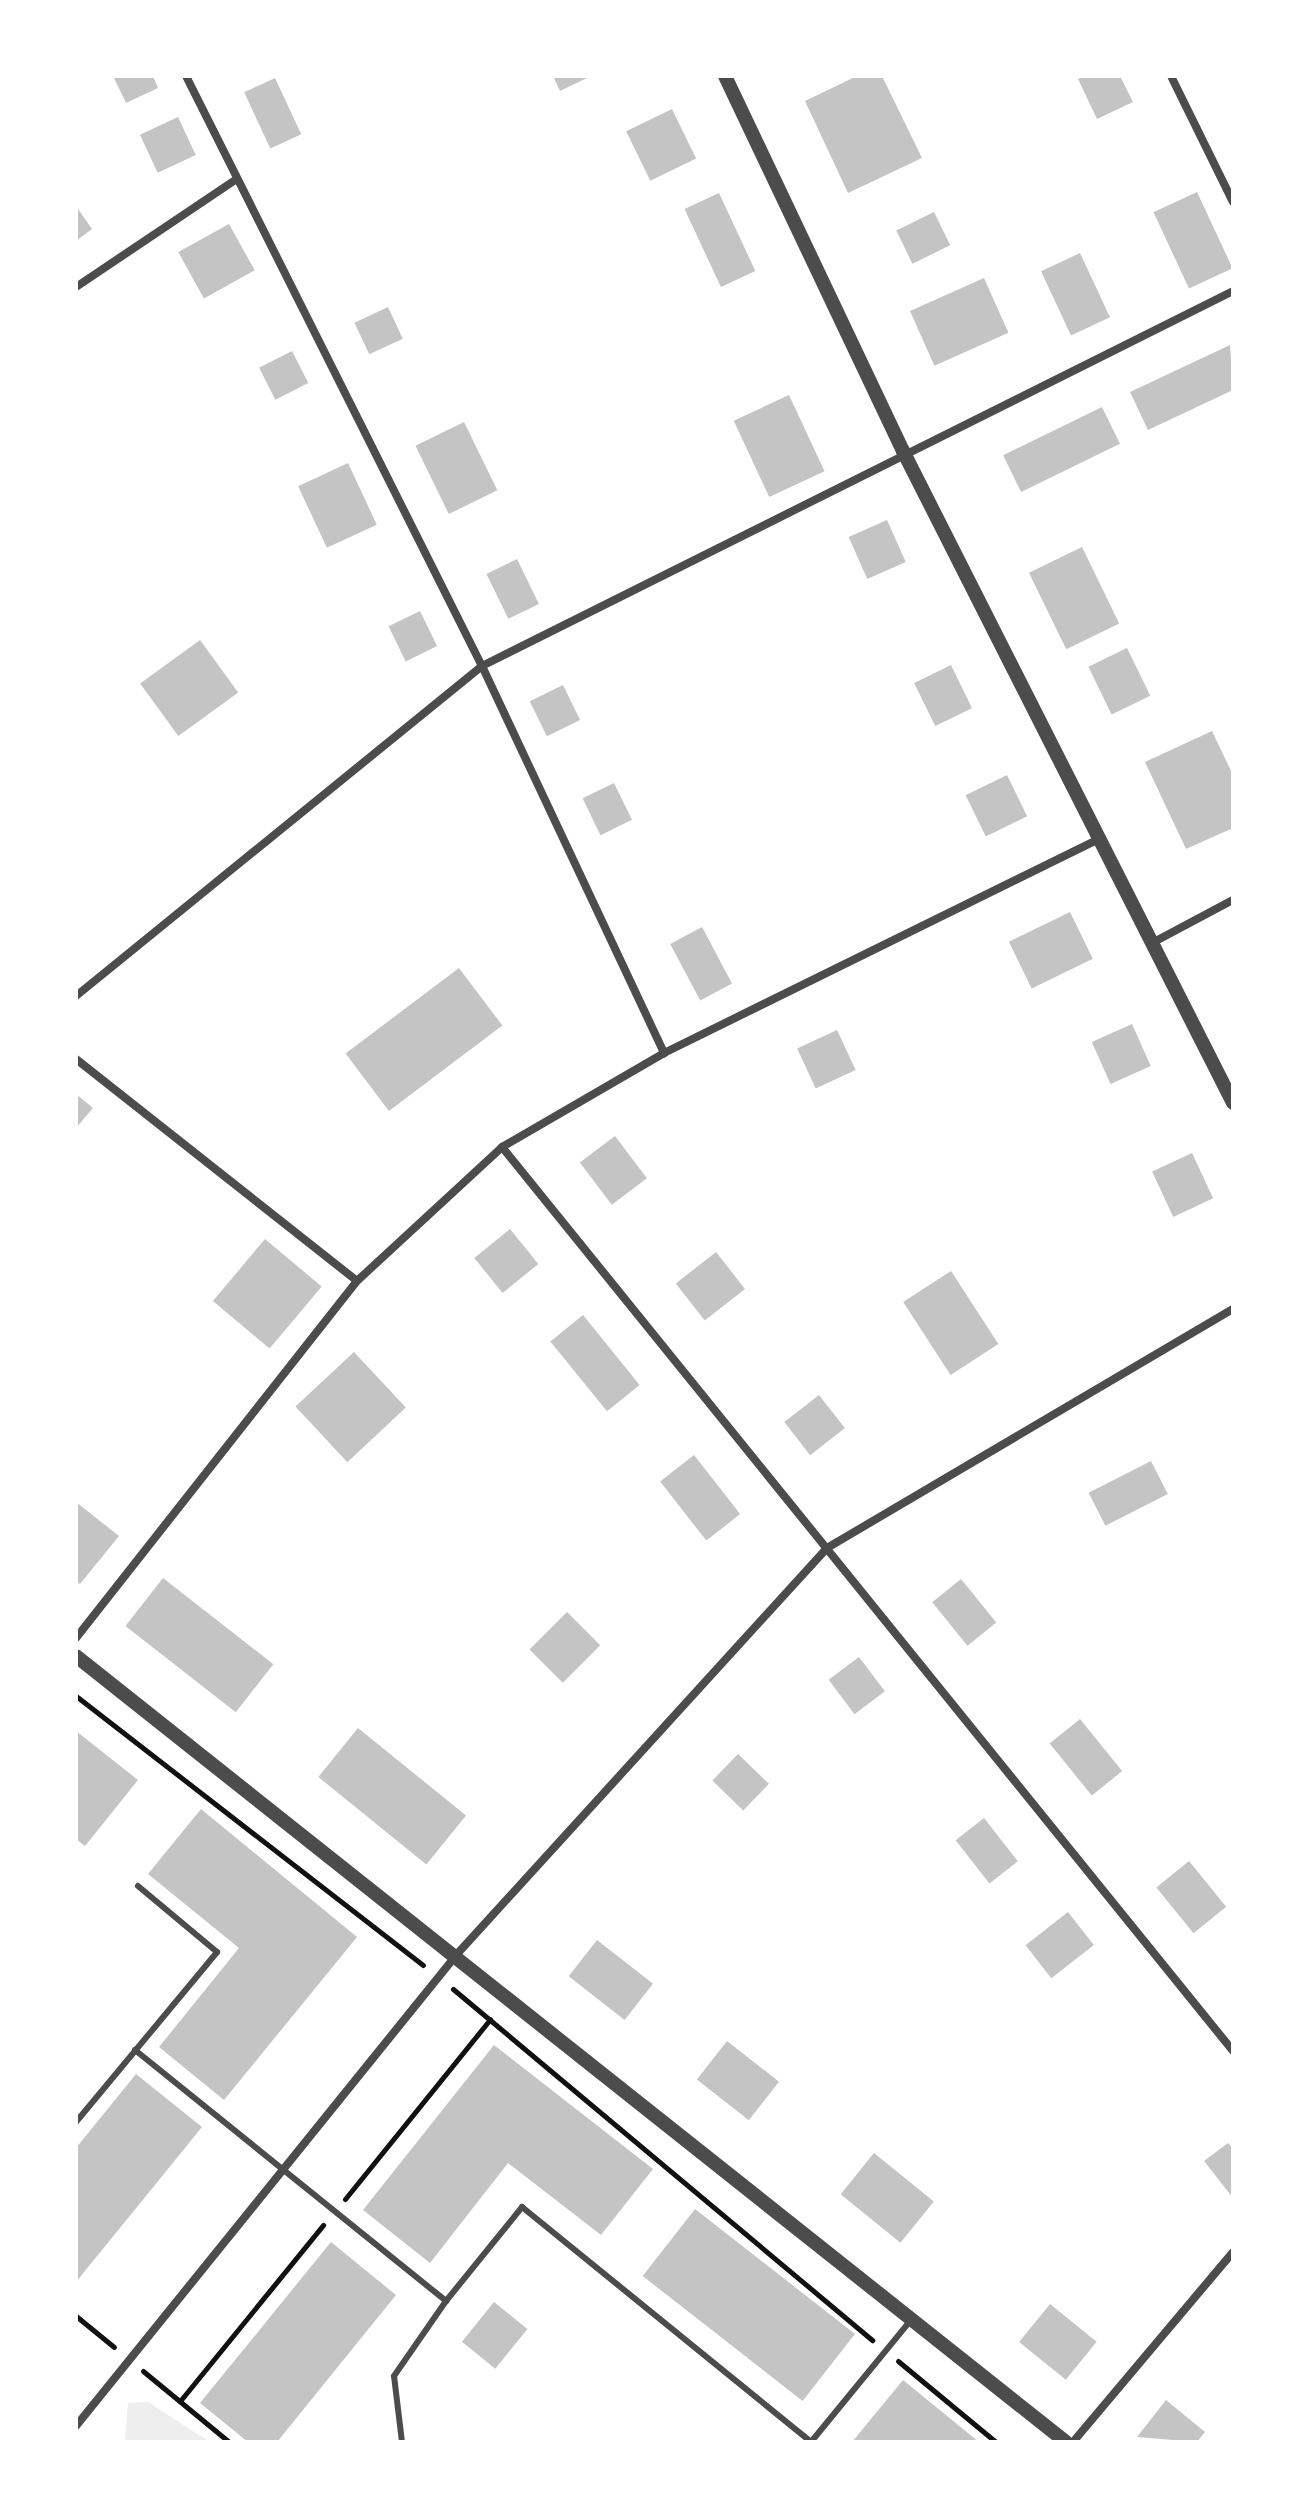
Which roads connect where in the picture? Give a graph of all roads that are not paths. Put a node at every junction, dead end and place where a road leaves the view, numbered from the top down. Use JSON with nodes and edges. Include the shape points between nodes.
{"nodes":[{"id":1,"x":186,"y":76,"type":"edge"},
{"id":2,"x":725,"y":76,"type":"edge"},
{"id":3,"x":1171,"y":76,"type":"edge"},
{"id":4,"x":234,"y":181,"type":"junction"},
{"id":5,"x":1233,"y":202,"type":"edge"},
{"id":6,"x":76,"y":287,"type":"edge"},
{"id":7,"x":1233,"y":291,"type":"edge"},
{"id":8,"x":903,"y":451,"type":"junction"},
{"id":9,"x":482,"y":666,"type":"junction"},
{"id":10,"x":1099,"y":839,"type":"junction"},
{"id":11,"x":1233,"y":900,"type":"edge"},
{"id":12,"x":1152,"y":943,"type":"junction"},
{"id":13,"x":76,"y":996,"type":"edge"},
{"id":14,"x":664,"y":1053,"type":"junction"},
{"id":15,"x":76,"y":1059,"type":"edge"},
{"id":16,"x":1233,"y":1103,"type":"edge"},
{"id":17,"x":502,"y":1147,"type":"junction"},
{"id":18,"x":357,"y":1281,"type":"junction"},
{"id":19,"x":1233,"y":1309,"type":"edge"},
{"id":20,"x":827,"y":1548,"type":"junction"},
{"id":21,"x":76,"y":1638,"type":"edge"},
{"id":22,"x":76,"y":1656,"type":"edge"},
{"id":23,"x":138,"y":1886,"type":"dead end"},
{"id":24,"x":458,"y":1953,"type":"junction"},
{"id":25,"x":135,"y":2050,"type":"junction"},
{"id":26,"x":1233,"y":2051,"type":"edge"},
{"id":27,"x":76,"y":2122,"type":"edge"},
{"id":28,"x":281,"y":2169,"type":"junction"},
{"id":29,"x":1233,"y":2252,"type":"edge"},
{"id":30,"x":446,"y":2301,"type":"junction"},
{"id":31,"x":910,"y":2320,"type":"junction"},
{"id":32,"x":76,"y":2426,"type":"edge"},
{"id":33,"x":402,"y":2442,"type":"edge"},
{"id":34,"x":811,"y":2442,"type":"edge"},
{"id":35,"x":1066,"y":2442,"type":"edge"},
{"id":36,"x":1073,"y":2442,"type":"edge"}],
"edges":[{"from":1,"to":4,"type":"street"},
{"from":2,"to":8,"type":"street"},
{"from":3,"to":5,"type":"street"},
{"from":4,"to":6,"type":"street"},
{"from":4,"to":9,"type":"street"},
{"from":7,"to":8,"type":"street"},
{"from":8,"to":9,"type":"street"},
{"from":8,"to":10,"type":"street"},
{"from":9,"to":13,"type":"street"},
{"from":9,"to":14,"type":"street"},
{"from":10,"to":12,"type":"street"},
{"from":10,"to":14,"type":"street"},
{"from":11,"to":12,"type":"street"},
{"from":12,"to":16,"type":"street"},
{"from":14,"to":17,"type":"street"},
{"from":15,"to":18,"type":"street"},
{"from":17,"to":18,"type":"street"},
{"from":17,"to":20,"type":"street"},
{"from":18,"to":21,"type":"street"},
{"from":19,"to":20,"type":"street"},
{"from":20,"to":24,"type":"street"},
{"from":20,"to":26,"type":"street"},
{"from":22,"to":24,"type":"street"},
{"from":23,"to":25,"type":"lane","via":[[217,1952]]},
{"from":24,"to":28,"type":"street"},
{"from":24,"to":31,"type":"street"},
{"from":25,"to":27,"type":"lane"},
{"from":25,"to":28,"type":"lane"},
{"from":28,"to":30,"type":"lane"},
{"from":28,"to":32,"type":"street"},
{"from":29,"to":36,"type":"street"},
{"from":30,"to":33,"type":"lane","via":[[394,2376]]},
{"from":30,"to":34,"type":"lane","via":[[522,2207]]},
{"from":31,"to":34,"type":"lane"},
{"from":31,"to":35,"type":"street"}]}
